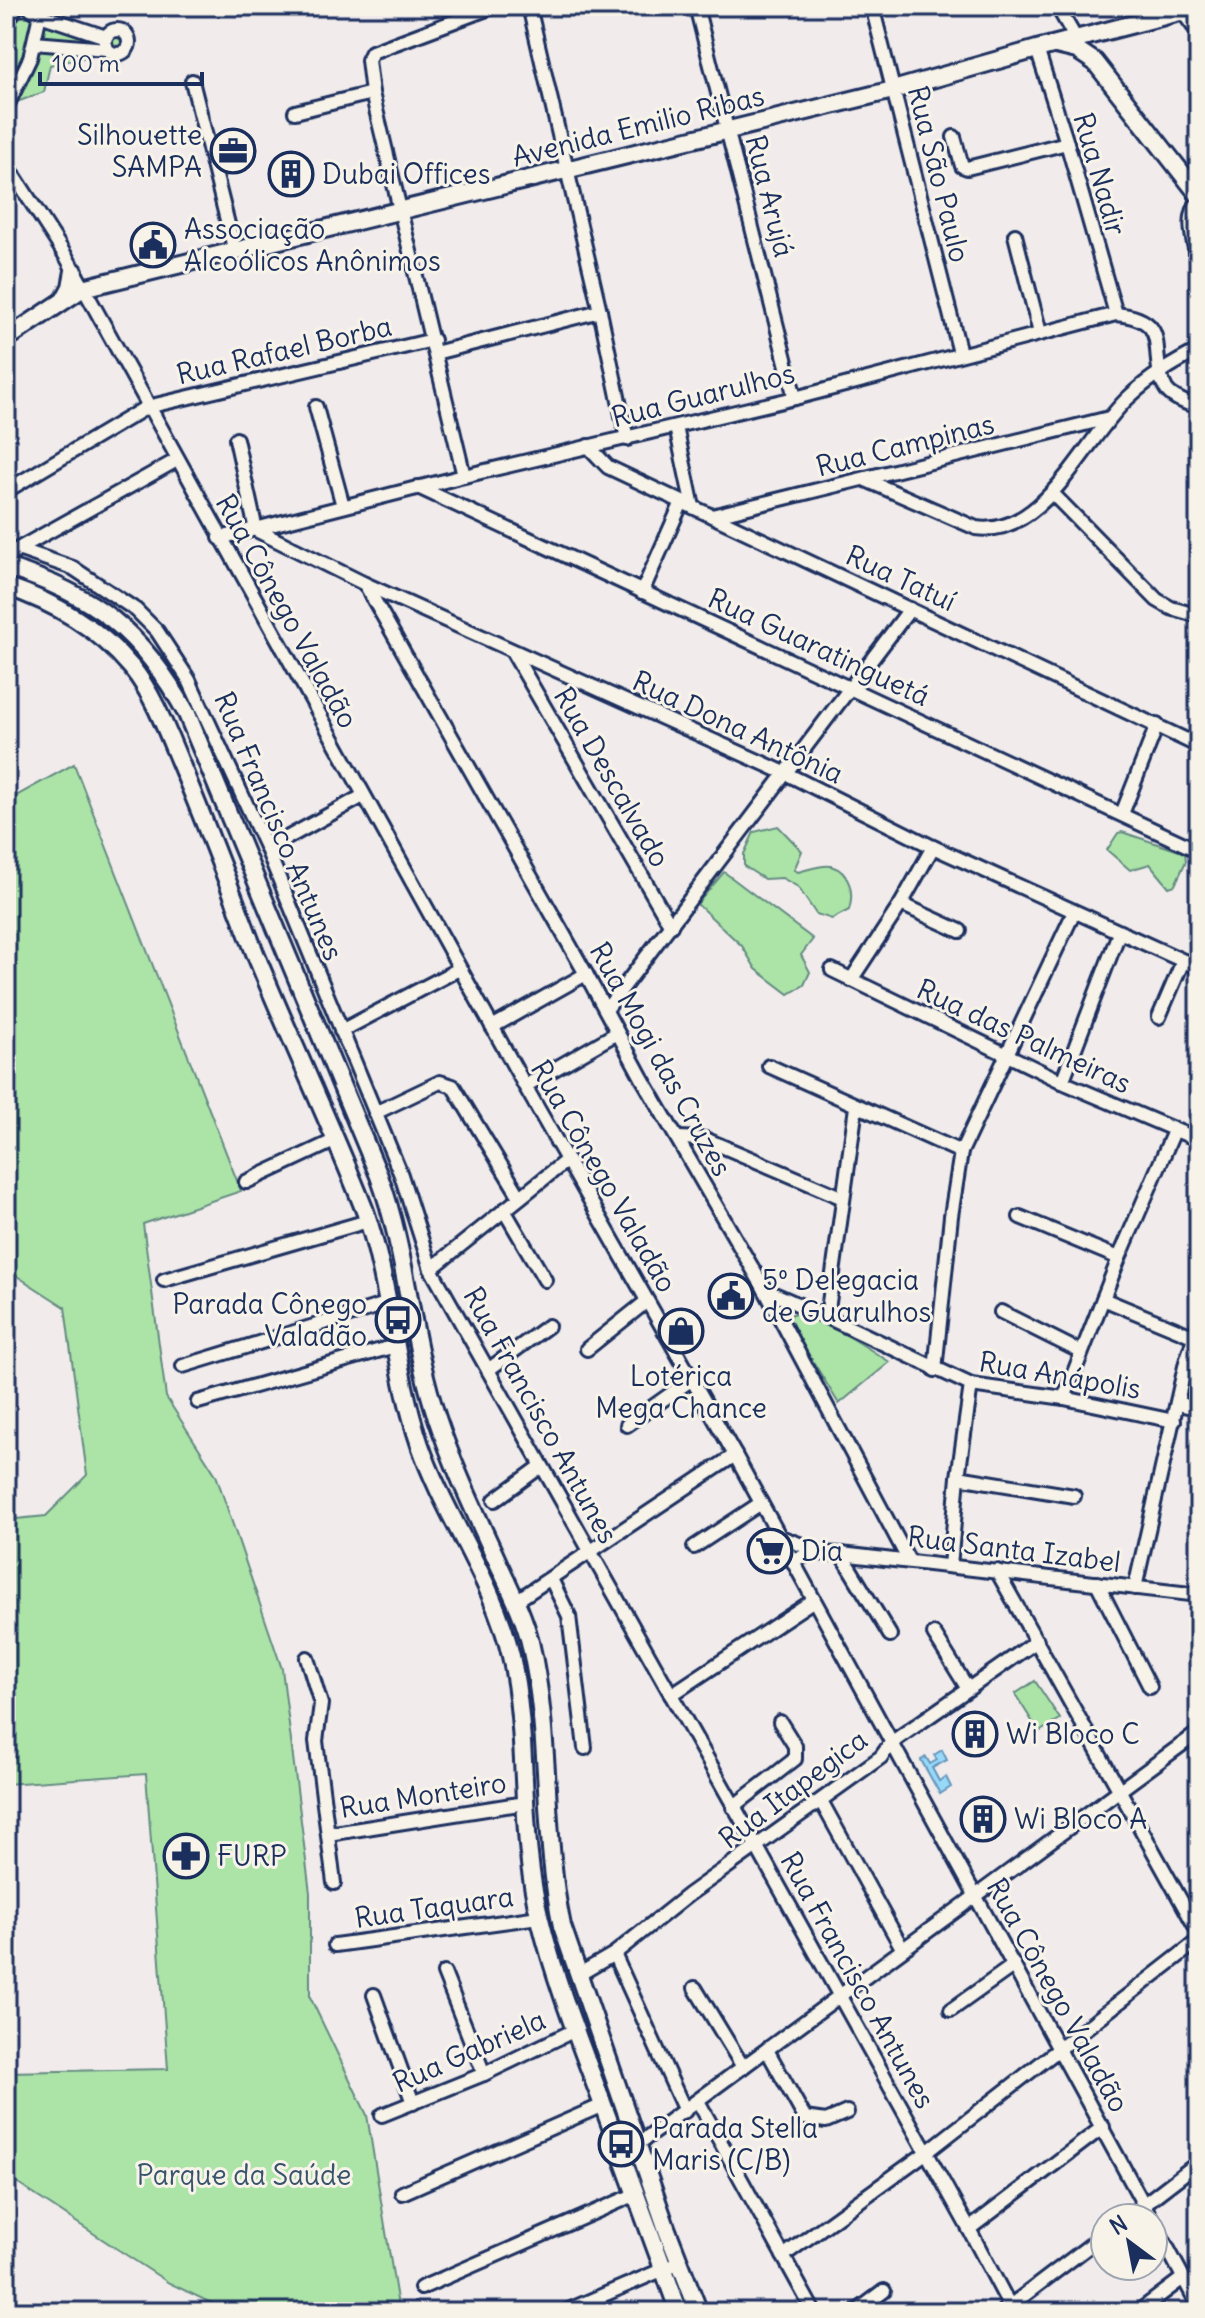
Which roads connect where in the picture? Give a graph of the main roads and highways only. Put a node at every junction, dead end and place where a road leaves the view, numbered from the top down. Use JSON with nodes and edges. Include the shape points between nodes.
{"nodes":[{"id":1,"x":1199,"y":7,"type":"edge"},
{"id":2,"x":1174,"y":10,"type":"edge"},
{"id":3,"x":1113,"y":29,"type":"junction"},
{"id":4,"x":1054,"y":44,"type":"junction"},
{"id":5,"x":1095,"y":62,"type":"junction"},
{"id":6,"x":1199,"y":195,"type":"edge"},
{"id":7,"x":74,"y":271,"type":"road end"},
{"id":8,"x":63,"y":302,"type":"junction"},
{"id":9,"x":6,"y":339,"type":"edge"},
{"id":10,"x":6,"y":564,"type":"edge"},
{"id":11,"x":6,"y":586,"type":"edge"},
{"id":12,"x":321,"y":1037,"type":"junction"},
{"id":13,"x":296,"y":1047,"type":"junction"},
{"id":14,"x":671,"y":2266,"type":"junction"},
{"id":15,"x":679,"y":2312,"type":"edge"},
{"id":16,"x":699,"y":2312,"type":"edge"}],
"edges":[{"from":1,"to":2,"type":"main road","name":"Avenida Emilio Ribas"},
{"from":2,"to":3,"type":"main road","name":"Avenida Emilio Ribas"},
{"from":3,"to":4,"type":"main road","name":"Avenida Emilio Ribas"},
{"from":3,"to":5,"type":"main road","via":[[1099,42]]},
{"from":4,"to":5,"type":"main road"},
{"from":4,"to":8,"type":"main road","name":"Avenida Emilio Ribas","via":[[893,90],[83,288]]},
{"from":5,"to":6,"type":"main road"},
{"from":7,"to":8,"type":"main road"},
{"from":8,"to":9,"type":"main road","name":"Avenida Emilio Ribas"},
{"from":10,"to":12,"type":"main road","via":[[109,615],[167,678],[187,714]]},
{"from":11,"to":13,"type":"main road","via":[[51,603],[98,633],[143,683],[206,822]]},
{"from":12,"to":13,"type":"main road"},
{"from":12,"to":14,"type":"main road","via":[[389,1203],[419,1360],[440,1426],[530,1641],[562,1926],[638,2144]]},
{"from":13,"to":14,"type":"main road","via":[[368,1221],[422,1450],[510,1653],[539,1917],[634,2195]]},
{"from":14,"to":15,"type":"main road"},
{"from":14,"to":16,"type":"main road"}]}
